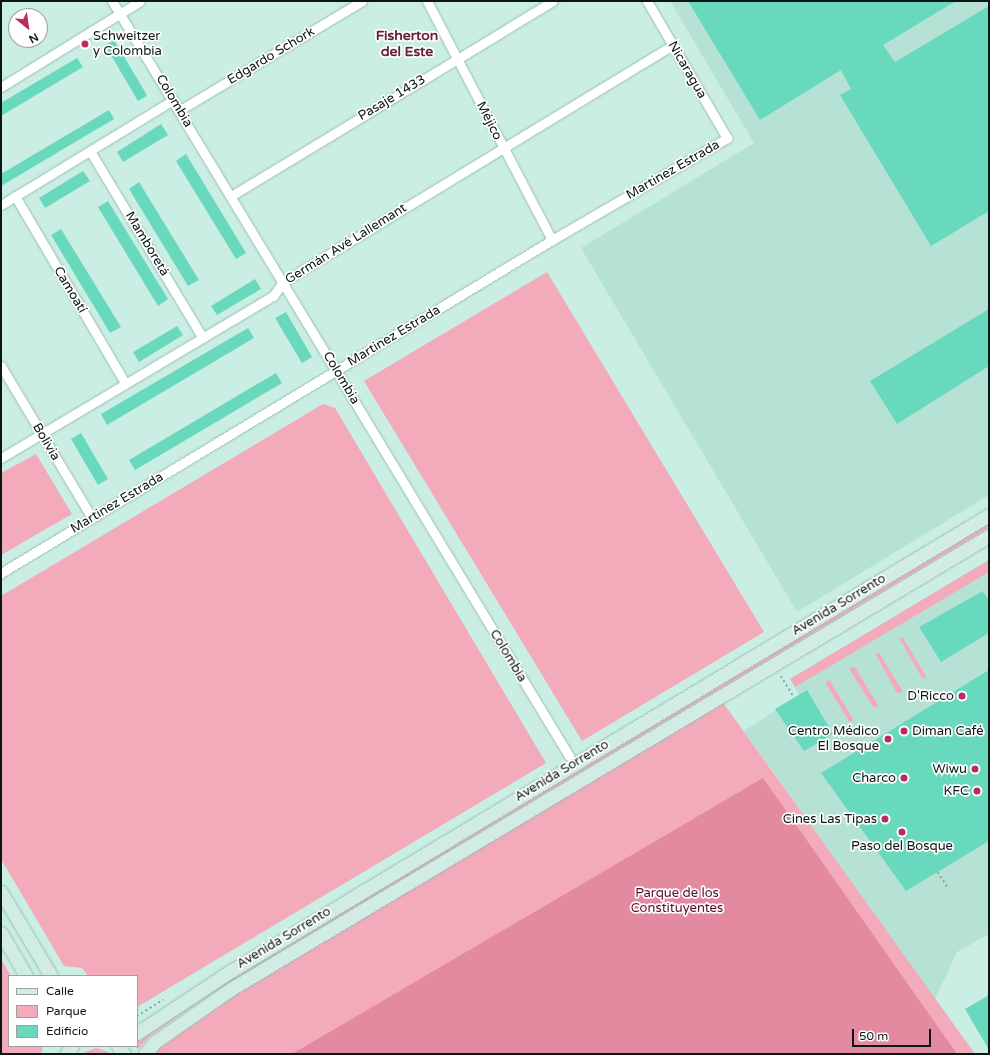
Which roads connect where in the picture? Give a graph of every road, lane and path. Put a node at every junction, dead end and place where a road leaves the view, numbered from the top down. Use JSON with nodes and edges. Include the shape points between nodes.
{"nodes":[{"id":1,"x":112,"y":1,"type":"edge"},
{"id":2,"x":140,"y":1,"type":"edge"},
{"id":3,"x":362,"y":1,"type":"edge"},
{"id":4,"x":427,"y":1,"type":"edge"},
{"id":5,"x":553,"y":1,"type":"edge"},
{"id":6,"x":647,"y":1,"type":"edge"},
{"id":7,"x":121,"y":15,"type":"junction"},
{"id":8,"x":673,"y":45,"type":"junction"},
{"id":9,"x":457,"y":58,"type":"junction"},
{"id":10,"x":1,"y":87,"type":"edge"},
{"id":11,"x":173,"y":100,"type":"junction"},
{"id":12,"x":180,"y":110,"type":"junction"},
{"id":13,"x":727,"y":138,"type":"joint"},
{"id":14,"x":503,"y":147,"type":"junction"},
{"id":15,"x":90,"y":151,"type":"junction"},
{"id":16,"x":15,"y":196,"type":"junction"},
{"id":17,"x":231,"y":196,"type":"junction"},
{"id":18,"x":1,"y":205,"type":"edge"},
{"id":19,"x":552,"y":240,"type":"junction"},
{"id":20,"x":283,"y":282,"type":"junction"},
{"id":21,"x":203,"y":338,"type":"junction"},
{"id":22,"x":1,"y":366,"type":"edge"},
{"id":23,"x":337,"y":372,"type":"junction"},
{"id":24,"x":125,"y":383,"type":"junction"},
{"id":25,"x":41,"y":434,"type":"junction"},
{"id":26,"x":1,"y":458,"type":"edge"},
{"id":27,"x":989,"y":515,"type":"edge"},
{"id":28,"x":92,"y":518,"type":"junction"},
{"id":29,"x":989,"y":536,"type":"edge"},
{"id":30,"x":1,"y":573,"type":"edge"},
{"id":31,"x":781,"y":676,"type":"dead end"},
{"id":32,"x":793,"y":696,"type":"dead end"},
{"id":33,"x":569,"y":756,"type":"dead end"},
{"id":34,"x":938,"y":872,"type":"dead end"},
{"id":35,"x":947,"y":887,"type":"dead end"},
{"id":36,"x":1,"y":892,"type":"edge"},
{"id":37,"x":1,"y":933,"type":"edge"},
{"id":38,"x":25,"y":975,"type":"edge"},
{"id":39,"x":50,"y":975,"type":"edge"},
{"id":40,"x":138,"y":1031,"type":"edge"},
{"id":41,"x":145,"y":1054,"type":"edge"}],
"edges":[{"from":1,"to":7,"type":"street","name":"Colombia"},
{"from":2,"to":7,"type":"street"},
{"from":3,"to":12,"type":"street","name":"Edgardo Schork"},
{"from":4,"to":9,"type":"street","name":"Méjico"},
{"from":5,"to":9,"type":"street","name":"Pasaje 1433"},
{"from":6,"to":8,"type":"street","name":"Nicaragua"},
{"from":7,"to":10,"type":"street"},
{"from":7,"to":11,"type":"street","name":"Colombia"},
{"from":8,"to":13,"type":"street","name":"Nicaragua"},
{"from":8,"to":14,"type":"street","name":"Germán Avé Lallemant"},
{"from":9,"to":14,"type":"street","name":"Méjico"},
{"from":9,"to":17,"type":"street","name":"Pasaje 1433"},
{"from":11,"to":12,"type":"street","name":"Colombia"},
{"from":11,"to":15,"type":"street"},
{"from":12,"to":17,"type":"street","name":"Colombia"},
{"from":13,"to":19,"type":"street","name":"Martinez Estrada"},
{"from":14,"to":19,"type":"street","name":"Méjico"},
{"from":14,"to":20,"type":"street","name":"Germán Avé Lallemant"},
{"from":15,"to":16,"type":"street"},
{"from":15,"to":21,"type":"street","name":"Mamboretá"},
{"from":16,"to":18,"type":"street"},
{"from":16,"to":24,"type":"street","name":"Camoatí"},
{"from":17,"to":20,"type":"street","name":"Colombia"},
{"from":19,"to":23,"type":"street","name":"Martinez Estrada"},
{"from":20,"to":21,"type":"street","name":"Germán Avé Lallemant","via":[[273,296]]},
{"from":20,"to":23,"type":"street","name":"Colombia"},
{"from":21,"to":24,"type":"street","name":"Germán Avé Lallemant"},
{"from":22,"to":25,"type":"street","name":"Bolivia"},
{"from":23,"to":28,"type":"street","name":"Martinez Estrada"},
{"from":23,"to":33,"type":"street","name":"Colombia"},
{"from":24,"to":25,"type":"street","name":"Germán Avé Lallemant"},
{"from":25,"to":26,"type":"street","name":"Germán Avé Lallemant"},
{"from":25,"to":28,"type":"street","name":"Bolivia"},
{"from":27,"to":40,"type":"main road","name":"Avenida Sorrento","via":[[226,974]]},
{"from":28,"to":30,"type":"street","name":"Martinez Estrada"},
{"from":29,"to":41,"type":"main road","name":"Avenida Sorrento","via":[[231,989],[154,1042]]},
{"from":31,"to":32,"type":"path"},
{"from":34,"to":35,"type":"path"},
{"from":36,"to":39,"type":"main road"},
{"from":37,"to":38,"type":"main road"}]}
